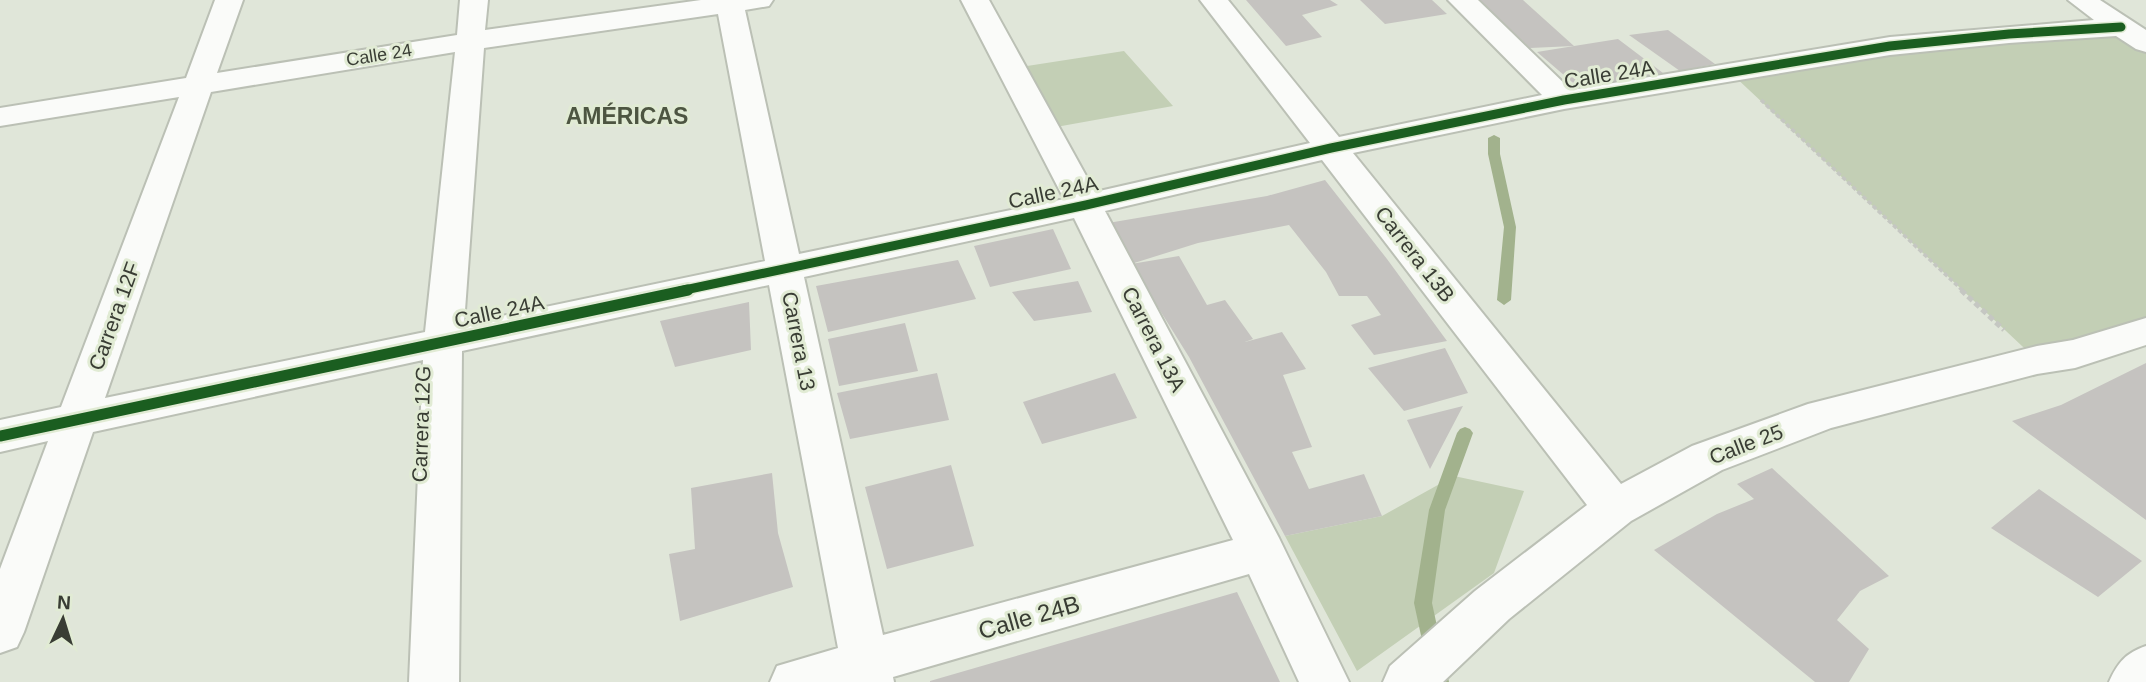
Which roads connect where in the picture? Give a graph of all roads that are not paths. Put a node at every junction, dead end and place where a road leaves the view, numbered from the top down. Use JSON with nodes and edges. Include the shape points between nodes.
{"nodes":[{"id":1,"x":229,"y":0,"type":"edge"},
{"id":2,"x":474,"y":0,"type":"edge"},
{"id":3,"x":975,"y":0,"type":"edge"},
{"id":4,"x":1214,"y":0,"type":"edge"},
{"id":5,"x":1462,"y":0,"type":"edge"},
{"id":6,"x":2082,"y":0,"type":"edge"},
{"id":7,"x":739,"y":1,"type":"edge"},
{"id":8,"x":2121,"y":27,"type":"junction"},
{"id":9,"x":470,"y":41,"type":"junction"},
{"id":10,"x":2146,"y":43,"type":"edge"},
{"id":11,"x":201,"y":83,"type":"junction"},
{"id":12,"x":1564,"y":100,"type":"junction"},
{"id":13,"x":0,"y":117,"type":"edge"},
{"id":14,"x":1331,"y":148,"type":"junction"},
{"id":15,"x":1086,"y":205,"type":"junction"},
{"id":16,"x":784,"y":268,"type":"junction"},
{"id":17,"x":2146,"y":331,"type":"edge"},
{"id":18,"x":443,"y":343,"type":"junction"},
{"id":19,"x":76,"y":419,"type":"junction"},
{"id":20,"x":0,"y":436,"type":"edge"},
{"id":21,"x":1615,"y":508,"type":"junction"},
{"id":22,"x":1263,"y":551,"type":"junction"},
{"id":23,"x":0,"y":632,"type":"edge"},
{"id":24,"x":2146,"y":668,"type":"edge"},
{"id":25,"x":867,"y":672,"type":"edge"},
{"id":26,"x":434,"y":682,"type":"edge"},
{"id":27,"x":795,"y":682,"type":"edge"},
{"id":28,"x":1324,"y":682,"type":"edge"},
{"id":29,"x":1408,"y":682,"type":"edge"},
{"id":30,"x":2134,"y":682,"type":"edge"}],
"edges":[{"from":1,"to":11,"type":"street","name":"Carrera 12F"},
{"from":2,"to":9,"type":"street","name":"Carrera 12G"},
{"from":3,"to":15,"type":"street","name":"Carrera 13A"},
{"from":4,"to":14,"type":"street","name":"Carrera 13B"},
{"from":5,"to":12,"type":"street"},
{"from":6,"to":8,"type":"street"},
{"from":7,"to":9,"type":"street","name":"Calle 24"},
{"from":7,"to":16,"type":"street","name":"Carrera 13"},
{"from":8,"to":10,"type":"street"},
{"from":8,"to":12,"type":"street","name":"Calle 24A","via":[[1890,46]]},
{"from":9,"to":11,"type":"street","name":"Calle 24"},
{"from":9,"to":18,"type":"street","name":"Carrera 12G"},
{"from":11,"to":13,"type":"street","name":"Calle 24"},
{"from":11,"to":19,"type":"street","name":"Carrera 12F"},
{"from":12,"to":14,"type":"street","name":"Calle 24A"},
{"from":14,"to":15,"type":"street","name":"Calle 24A"},
{"from":14,"to":21,"type":"street","name":"Carrera 13B"},
{"from":15,"to":16,"type":"street","name":"Calle 24A"},
{"from":15,"to":22,"type":"street","name":"Carrera 13A"},
{"from":16,"to":18,"type":"street","name":"Calle 24A"},
{"from":16,"to":25,"type":"street","name":"Carrera 13"},
{"from":17,"to":21,"type":"street","name":"Calle 25","via":[[2075,354],[1822,415],[1707,458]]},
{"from":18,"to":19,"type":"street","name":"Calle 24A"},
{"from":18,"to":26,"type":"street","name":"Carrera 12G"},
{"from":19,"to":20,"type":"street","name":"Calle 24A"},
{"from":19,"to":23,"type":"street","name":"Carrera 12F"},
{"from":21,"to":29,"type":"street","name":"Calle 25","via":[[1492,605]]},
{"from":22,"to":25,"type":"street","name":"Calle 24B"},
{"from":22,"to":28,"type":"street","name":"Carrera 13A"},
{"from":24,"to":30,"type":"street"},
{"from":25,"to":27,"type":"street","name":"Calle 24B"}]}
